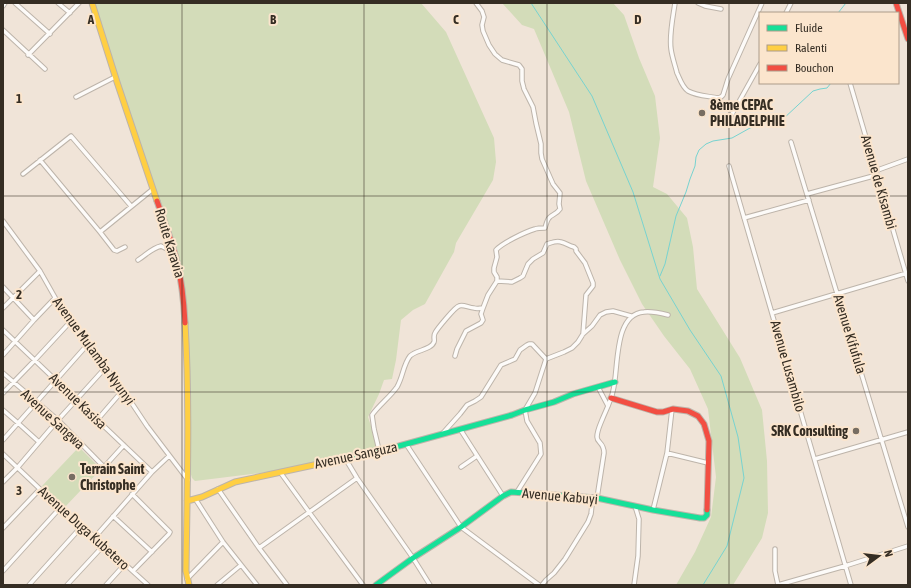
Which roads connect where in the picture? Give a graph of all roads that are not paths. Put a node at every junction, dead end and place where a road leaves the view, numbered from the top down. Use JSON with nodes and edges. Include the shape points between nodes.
{"nodes":[{"id":1,"x":4,"y":3,"type":"edge"},
{"id":2,"x":15,"y":3,"type":"edge"},
{"id":3,"x":58,"y":3,"type":"edge"},
{"id":4,"x":79,"y":3,"type":"edge"},
{"id":5,"x":92,"y":3,"type":"edge"},
{"id":6,"x":476,"y":3,"type":"edge"},
{"id":7,"x":675,"y":3,"type":"edge"},
{"id":8,"x":698,"y":3,"type":"edge"},
{"id":9,"x":762,"y":3,"type":"edge"},
{"id":10,"x":791,"y":3,"type":"edge"},
{"id":11,"x":3,"y":6,"type":"edge"},
{"id":12,"x":721,"y":9,"type":"dead end"},
{"id":13,"x":786,"y":12,"type":"edge"},
{"id":14,"x":899,"y":12,"type":"edge"},
{"id":15,"x":70,"y":13,"type":"junction"},
{"id":16,"x":3,"y":30,"type":"edge"},
{"id":17,"x":50,"y":34,"type":"junction"},
{"id":18,"x":908,"y":40,"type":"edge"},
{"id":19,"x":28,"y":55,"type":"junction"},
{"id":20,"x":759,"y":66,"type":"edge"},
{"id":21,"x":45,"y":69,"type":"dead end"},
{"id":22,"x":115,"y":76,"type":"junction"},
{"id":23,"x":850,"y":84,"type":"edge"},
{"id":24,"x":76,"y":97,"type":"dead end"},
{"id":25,"x":731,"y":116,"type":"dead end"},
{"id":26,"x":791,"y":142,"type":"dead end"},
{"id":27,"x":40,"y":160,"type":"junction"},
{"id":28,"x":908,"y":160,"type":"edge"},
{"id":29,"x":729,"y":166,"type":"dead end"},
{"id":30,"x":876,"y":173,"type":"junction"},
{"id":31,"x":23,"y":174,"type":"dead end"},
{"id":32,"x":153,"y":189,"type":"junction"},
{"id":33,"x":807,"y":194,"type":"junction"},
{"id":34,"x":809,"y":200,"type":"junction"},
{"id":35,"x":131,"y":206,"type":"junction"},
{"id":36,"x":744,"y":218,"type":"junction"},
{"id":37,"x":3,"y":221,"type":"edge"},
{"id":38,"x":100,"y":232,"type":"junction"},
{"id":39,"x":125,"y":247,"type":"dead end"},
{"id":40,"x":175,"y":253,"type":"junction"},
{"id":41,"x":138,"y":260,"type":"dead end"},
{"id":42,"x":40,"y":271,"type":"junction"},
{"id":43,"x":907,"y":273,"type":"edge"},
{"id":44,"x":497,"y":281,"type":"junction"},
{"id":45,"x":908,"y":281,"type":"edge"},
{"id":46,"x":3,"y":287,"type":"edge"},
{"id":47,"x":837,"y":294,"type":"junction"},
{"id":48,"x":13,"y":298,"type":"junction"},
{"id":49,"x":55,"y":298,"type":"junction"},
{"id":50,"x":3,"y":308,"type":"edge"},
{"id":51,"x":483,"y":308,"type":"junction"},
{"id":52,"x":772,"y":313,"type":"junction"},
{"id":53,"x":668,"y":315,"type":"dead end"},
{"id":54,"x":632,"y":316,"type":"junction"},
{"id":55,"x":34,"y":320,"type":"junction"},
{"id":56,"x":71,"y":321,"type":"junction"},
{"id":57,"x":3,"y":330,"type":"edge"},
{"id":58,"x":583,"y":334,"type":"junction"},
{"id":59,"x":15,"y":342,"type":"junction"},
{"id":60,"x":88,"y":344,"type":"junction"},
{"id":61,"x":3,"y":355,"type":"edge"},
{"id":62,"x":455,"y":356,"type":"dead end"},
{"id":63,"x":546,"y":359,"type":"junction"},
{"id":64,"x":35,"y":360,"type":"junction"},
{"id":65,"x":106,"y":367,"type":"junction"},
{"id":66,"x":3,"y":373,"type":"edge"},
{"id":67,"x":56,"y":380,"type":"junction"},
{"id":68,"x":13,"y":382,"type":"junction"},
{"id":69,"x":615,"y":382,"type":"junction"},
{"id":70,"x":598,"y":387,"type":"junction"},
{"id":71,"x":123,"y":390,"type":"junction"},
{"id":72,"x":3,"y":393,"type":"edge"},
{"id":73,"x":612,"y":398,"type":"junction"},
{"id":74,"x":76,"y":399,"type":"junction"},
{"id":75,"x":36,"y":402,"type":"junction"},
{"id":76,"x":608,"y":406,"type":"junction"},
{"id":77,"x":672,"y":409,"type":"junction"},
{"id":78,"x":3,"y":410,"type":"edge"},
{"id":79,"x":525,"y":410,"type":"junction"},
{"id":80,"x":98,"y":419,"type":"junction"},
{"id":81,"x":58,"y":420,"type":"junction"},
{"id":82,"x":18,"y":423,"type":"junction"},
{"id":83,"x":460,"y":429,"type":"junction"},
{"id":84,"x":908,"y":432,"type":"edge"},
{"id":85,"x":442,"y":434,"type":"junction"},
{"id":86,"x":3,"y":440,"type":"edge"},
{"id":87,"x":882,"y":440,"type":"junction"},
{"id":88,"x":39,"y":442,"type":"junction"},
{"id":89,"x":406,"y":444,"type":"junction"},
{"id":90,"x":124,"y":445,"type":"junction"},
{"id":91,"x":379,"y":450,"type":"junction"},
{"id":92,"x":667,"y":453,"type":"junction"},
{"id":93,"x":3,"y":454,"type":"edge"},
{"id":94,"x":169,"y":456,"type":"junction"},
{"id":95,"x":477,"y":456,"type":"junction"},
{"id":96,"x":345,"y":458,"type":"junction"},
{"id":97,"x":815,"y":459,"type":"junction"},
{"id":98,"x":708,"y":463,"type":"junction"},
{"id":99,"x":18,"y":467,"type":"junction"},
{"id":100,"x":461,"y":467,"type":"dead end"},
{"id":101,"x":152,"y":472,"type":"junction"},
{"id":102,"x":280,"y":472,"type":"junction"},
{"id":103,"x":356,"y":478,"type":"junction"},
{"id":104,"x":188,"y":480,"type":"junction"},
{"id":105,"x":3,"y":482,"type":"edge"},
{"id":106,"x":40,"y":489,"type":"junction"},
{"id":107,"x":218,"y":489,"type":"junction"},
{"id":108,"x":517,"y":492,"type":"junction"},
{"id":109,"x":132,"y":494,"type":"junction"},
{"id":110,"x":503,"y":496,"type":"junction"},
{"id":111,"x":594,"y":497,"type":"junction"},
{"id":112,"x":196,"y":500,"type":"junction"},
{"id":113,"x":187,"y":501,"type":"junction"},
{"id":114,"x":635,"y":506,"type":"junction"},
{"id":115,"x":60,"y":508,"type":"junction"},
{"id":116,"x":653,"y":510,"type":"junction"},
{"id":117,"x":309,"y":512,"type":"junction"},
{"id":118,"x":113,"y":516,"type":"junction"},
{"id":119,"x":82,"y":526,"type":"junction"},
{"id":120,"x":461,"y":527,"type":"junction"},
{"id":121,"x":908,"y":527,"type":"edge"},
{"id":122,"x":3,"y":528,"type":"edge"},
{"id":123,"x":95,"y":538,"type":"junction"},
{"id":124,"x":223,"y":542,"type":"junction"},
{"id":125,"x":104,"y":545,"type":"junction"},
{"id":126,"x":908,"y":546,"type":"edge"},
{"id":127,"x":260,"y":548,"type":"junction"},
{"id":128,"x":775,"y":549,"type":"dead end"},
{"id":129,"x":152,"y":552,"type":"junction"},
{"id":130,"x":413,"y":558,"type":"junction"},
{"id":131,"x":125,"y":564,"type":"junction"},
{"id":132,"x":241,"y":565,"type":"junction"},
{"id":133,"x":845,"y":566,"type":"junction"},
{"id":134,"x":3,"y":571,"type":"edge"},
{"id":135,"x":133,"y":571,"type":"junction"},
{"id":136,"x":187,"y":579,"type":"junction"},
{"id":137,"x":29,"y":585,"type":"edge"},
{"id":138,"x":67,"y":585,"type":"edge"},
{"id":139,"x":106,"y":585,"type":"edge"},
{"id":140,"x":147,"y":585,"type":"edge"},
{"id":141,"x":189,"y":585,"type":"edge"},
{"id":142,"x":217,"y":585,"type":"edge"},
{"id":143,"x":256,"y":585,"type":"edge"},
{"id":144,"x":288,"y":585,"type":"edge"},
{"id":145,"x":363,"y":585,"type":"edge"},
{"id":146,"x":376,"y":585,"type":"edge"},
{"id":147,"x":430,"y":585,"type":"edge"},
{"id":148,"x":541,"y":585,"type":"edge"},
{"id":149,"x":634,"y":585,"type":"edge"},
{"id":150,"x":778,"y":585,"type":"edge"},
{"id":151,"x":851,"y":585,"type":"edge"}],
"edges":[{"from":1,"to":11,"type":"street"},
{"from":2,"to":17,"type":"street"},
{"from":3,"to":15,"type":"street"},
{"from":4,"to":15,"type":"street"},
{"from":5,"to":22,"type":"street","name":"Route Karavia"},
{"from":6,"to":44,"type":"street","via":[[484,17],[482,30],[495,54],[502,60],[519,65],[522,69],[524,89],[534,107],[542,159],[560,196],[560,211],[549,217],[544,228],[523,234],[496,250],[494,272]]},
{"from":7,"to":9,"type":"street","via":[[671,48],[680,80],[687,90],[718,98],[723,95]]},
{"from":8,"to":12,"type":"street"},
{"from":10,"to":13,"type":"street"},
{"from":14,"to":18,"type":"street"},
{"from":15,"to":17,"type":"street"},
{"from":16,"to":19,"type":"street"},
{"from":17,"to":19,"type":"street"},
{"from":19,"to":21,"type":"street"},
{"from":20,"to":25,"type":"street"},
{"from":22,"to":24,"type":"street"},
{"from":22,"to":32,"type":"street","name":"Route Karavia"},
{"from":23,"to":30,"type":"street","name":"Avenue de Kisambi"},
{"from":26,"to":33,"type":"street","name":"Avenue Kifufula"},
{"from":27,"to":31,"type":"street"},
{"from":27,"to":35,"type":"street","via":[[71,136]]},
{"from":27,"to":38,"type":"street"},
{"from":28,"to":30,"type":"street"},
{"from":29,"to":36,"type":"street","name":"Avenue Lusambilo"},
{"from":30,"to":33,"type":"street"},
{"from":30,"to":43,"type":"street","name":"Avenue de Kisambi"},
{"from":32,"to":35,"type":"street"},
{"from":32,"to":40,"type":"street","name":"Route Karavia"},
{"from":33,"to":34,"type":"street","name":"Avenue Kifufula"},
{"from":34,"to":36,"type":"street"},
{"from":34,"to":47,"type":"street","name":"Avenue Kifufula"},
{"from":35,"to":38,"type":"street"},
{"from":36,"to":52,"type":"street","name":"Avenue Lusambilo"},
{"from":37,"to":42,"type":"street","name":"Avenue Mulamba Nyunyi"},
{"from":38,"to":39,"type":"street","via":[[114,250]]},
{"from":40,"to":41,"type":"street","via":[[161,246]]},
{"from":40,"to":104,"type":"street","name":"Route Karavia","via":[[181,275],[187,352]]},
{"from":42,"to":48,"type":"street"},
{"from":42,"to":49,"type":"street","name":"Avenue Mulamba Nyunyi"},
{"from":43,"to":45,"type":"street","name":"Avenue de Kisambi"},
{"from":43,"to":47,"type":"street"},
{"from":44,"to":51,"type":"street"},
{"from":44,"to":58,"type":"street","via":[[512,282],[523,276],[528,264],[543,253],[547,244],[560,241],[574,246],[585,263],[593,286],[586,295]]},
{"from":46,"to":48,"type":"street"},
{"from":47,"to":52,"type":"street"},
{"from":47,"to":87,"type":"street","name":"Avenue Kifufula"},
{"from":48,"to":50,"type":"street"},
{"from":48,"to":55,"type":"street"},
{"from":49,"to":55,"type":"street"},
{"from":49,"to":56,"type":"street","name":"Avenue Mulamba Nyunyi"},
{"from":51,"to":62,"type":"street","via":[[482,322],[466,331]]},
{"from":51,"to":91,"type":"street","via":[[457,306],[434,334],[432,345],[414,353],[410,358],[398,385],[372,415]]},
{"from":52,"to":97,"type":"street","name":"Avenue Lusambilo"},
{"from":53,"to":54,"type":"street","via":[[644,312]]},
{"from":54,"to":58,"type":"street","via":[[613,311],[606,312]]},
{"from":54,"to":69,"type":"street","via":[[622,328]]},
{"from":55,"to":59,"type":"street"},
{"from":56,"to":60,"type":"street","name":"Avenue Mulamba Nyunyi"},
{"from":56,"to":64,"type":"street"},
{"from":57,"to":59,"type":"street","name":"Avenue Kasisa"},
{"from":58,"to":63,"type":"street","via":[[572,348]]},
{"from":59,"to":61,"type":"street"},
{"from":59,"to":64,"type":"street","name":"Avenue Kasisa"},
{"from":60,"to":65,"type":"street","name":"Avenue Mulamba Nyunyi"},
{"from":60,"to":67,"type":"street"},
{"from":63,"to":79,"type":"street","via":[[535,393]]},
{"from":63,"to":85,"type":"street","via":[[532,344],[520,350],[515,359],[501,365],[481,397],[467,405]]},
{"from":64,"to":67,"type":"street","name":"Avenue Kasisa"},
{"from":64,"to":68,"type":"street"},
{"from":65,"to":71,"type":"street","name":"Avenue Mulamba Nyunyi"},
{"from":65,"to":74,"type":"street"},
{"from":66,"to":68,"type":"street","name":"Avenue Sangwa"},
{"from":67,"to":74,"type":"street","name":"Avenue Kasisa"},
{"from":67,"to":75,"type":"street"},
{"from":68,"to":72,"type":"street"},
{"from":68,"to":75,"type":"street","name":"Avenue Sangwa"},
{"from":69,"to":70,"type":"street","name":"Avenue Sanguza"},
{"from":69,"to":73,"type":"street"},
{"from":70,"to":76,"type":"street"},
{"from":70,"to":79,"type":"street","name":"Avenue Sanguza"},
{"from":71,"to":80,"type":"street"},
{"from":71,"to":94,"type":"street","name":"Avenue Mulamba Nyunyi"},
{"from":73,"to":76,"type":"street"},
{"from":73,"to":77,"type":"street","via":[[657,412]]},
{"from":74,"to":80,"type":"street","name":"Avenue Kasisa"},
{"from":74,"to":81,"type":"street"},
{"from":75,"to":81,"type":"street","name":"Avenue Sangwa"},
{"from":75,"to":82,"type":"street"},
{"from":76,"to":111,"type":"street","via":[[596,437],[604,447],[604,453]]},
{"from":77,"to":92,"type":"street"},
{"from":77,"to":98,"type":"street","via":[[688,410],[702,420],[709,441]]},
{"from":78,"to":82,"type":"street"},
{"from":79,"to":83,"type":"street","name":"Avenue Sanguza"},
{"from":79,"to":108,"type":"street","via":[[540,443],[541,454]]},
{"from":80,"to":90,"type":"street","name":"Avenue Kasisa"},
{"from":81,"to":88,"type":"street"},
{"from":81,"to":90,"type":"street","name":"Avenue Sangwa","via":[[102,466],[105,466]]},
{"from":82,"to":86,"type":"street"},
{"from":82,"to":88,"type":"street"},
{"from":83,"to":85,"type":"street","name":"Avenue Sanguza"},
{"from":83,"to":95,"type":"street"},
{"from":84,"to":87,"type":"street"},
{"from":85,"to":89,"type":"street","name":"Avenue Sanguza"},
{"from":87,"to":97,"type":"street"},
{"from":87,"to":121,"type":"street","name":"Avenue Kifufula"},
{"from":88,"to":99,"type":"street"},
{"from":89,"to":91,"type":"street","name":"Avenue Sanguza"},
{"from":89,"to":120,"type":"street"},
{"from":90,"to":101,"type":"street","name":"Avenue Kasisa"},
{"from":91,"to":96,"type":"street","name":"Avenue Sanguza"},
{"from":92,"to":98,"type":"street"},
{"from":92,"to":116,"type":"street"},
{"from":93,"to":99,"type":"street","name":"Avenue Duga Kubetero"},
{"from":94,"to":101,"type":"street"},
{"from":94,"to":104,"type":"street","name":"Avenue Mulamba Nyunyi"},
{"from":95,"to":100,"type":"street"},
{"from":95,"to":110,"type":"street"},
{"from":96,"to":102,"type":"street","name":"Avenue Sanguza"},
{"from":96,"to":103,"type":"street"},
{"from":97,"to":133,"type":"street","name":"Avenue Lusambilo"},
{"from":98,"to":116,"type":"street","name":"Avenue Kabuyi","via":[[707,515],[704,518]]},
{"from":99,"to":105,"type":"street"},
{"from":99,"to":106,"type":"street","name":"Avenue Duga Kubetero"},
{"from":101,"to":109,"type":"street"},
{"from":102,"to":107,"type":"street","name":"Avenue Sanguza","via":[[234,482]]},
{"from":102,"to":117,"type":"street"},
{"from":103,"to":117,"type":"street"},
{"from":103,"to":130,"type":"street"},
{"from":104,"to":113,"type":"street","name":"Route Karavia"},
{"from":106,"to":115,"type":"street","name":"Avenue Duga Kubetero"},
{"from":106,"to":122,"type":"street"},
{"from":107,"to":112,"type":"street","name":"Avenue Sanguza"},
{"from":107,"to":127,"type":"street"},
{"from":108,"to":110,"type":"street","name":"Avenue Kabuyi"},
{"from":108,"to":111,"type":"street","name":"Avenue Kabuyi"},
{"from":109,"to":118,"type":"street"},
{"from":109,"to":129,"type":"street","via":[[170,531]]},
{"from":110,"to":120,"type":"street","name":"Avenue Kabuyi"},
{"from":111,"to":114,"type":"street","name":"Avenue Kabuyi"},
{"from":111,"to":148,"type":"street","via":[[588,522],[558,568]]},
{"from":112,"to":113,"type":"street","name":"Avenue Sanguza"},
{"from":112,"to":124,"type":"street"},
{"from":113,"to":136,"type":"street","name":"Route Karavia"},
{"from":114,"to":116,"type":"street","name":"Avenue Kabuyi"},
{"from":114,"to":149,"type":"street","via":[[640,519]]},
{"from":115,"to":119,"type":"street","name":"Avenue Duga Kubetero"},
{"from":115,"to":134,"type":"street"},
{"from":117,"to":127,"type":"street"},
{"from":117,"to":145,"type":"street"},
{"from":118,"to":123,"type":"street"},
{"from":118,"to":129,"type":"street"},
{"from":119,"to":123,"type":"street","name":"Avenue Duga Kubetero"},
{"from":119,"to":137,"type":"street"},
{"from":120,"to":130,"type":"street","name":"Avenue Kabuyi"},
{"from":120,"to":148,"type":"street"},
{"from":123,"to":125,"type":"street","name":"Avenue Duga Kubetero"},
{"from":124,"to":132,"type":"street"},
{"from":124,"to":136,"type":"street"},
{"from":125,"to":131,"type":"street","name":"Avenue Duga Kubetero"},
{"from":125,"to":138,"type":"street"},
{"from":126,"to":133,"type":"street"},
{"from":127,"to":144,"type":"street"},
{"from":128,"to":150,"type":"street"},
{"from":129,"to":135,"type":"street"},
{"from":130,"to":146,"type":"street","name":"Avenue Kabuyi"},
{"from":130,"to":147,"type":"street"},
{"from":131,"to":135,"type":"street","name":"Avenue Duga Kubetero"},
{"from":131,"to":139,"type":"street"},
{"from":132,"to":142,"type":"street"},
{"from":132,"to":143,"type":"street"},
{"from":133,"to":150,"type":"street"},
{"from":133,"to":151,"type":"street","name":"Avenue Lusambilo"},
{"from":135,"to":140,"type":"street","name":"Avenue Duga Kubetero"},
{"from":136,"to":141,"type":"street","name":"Route Karavia"}]}
